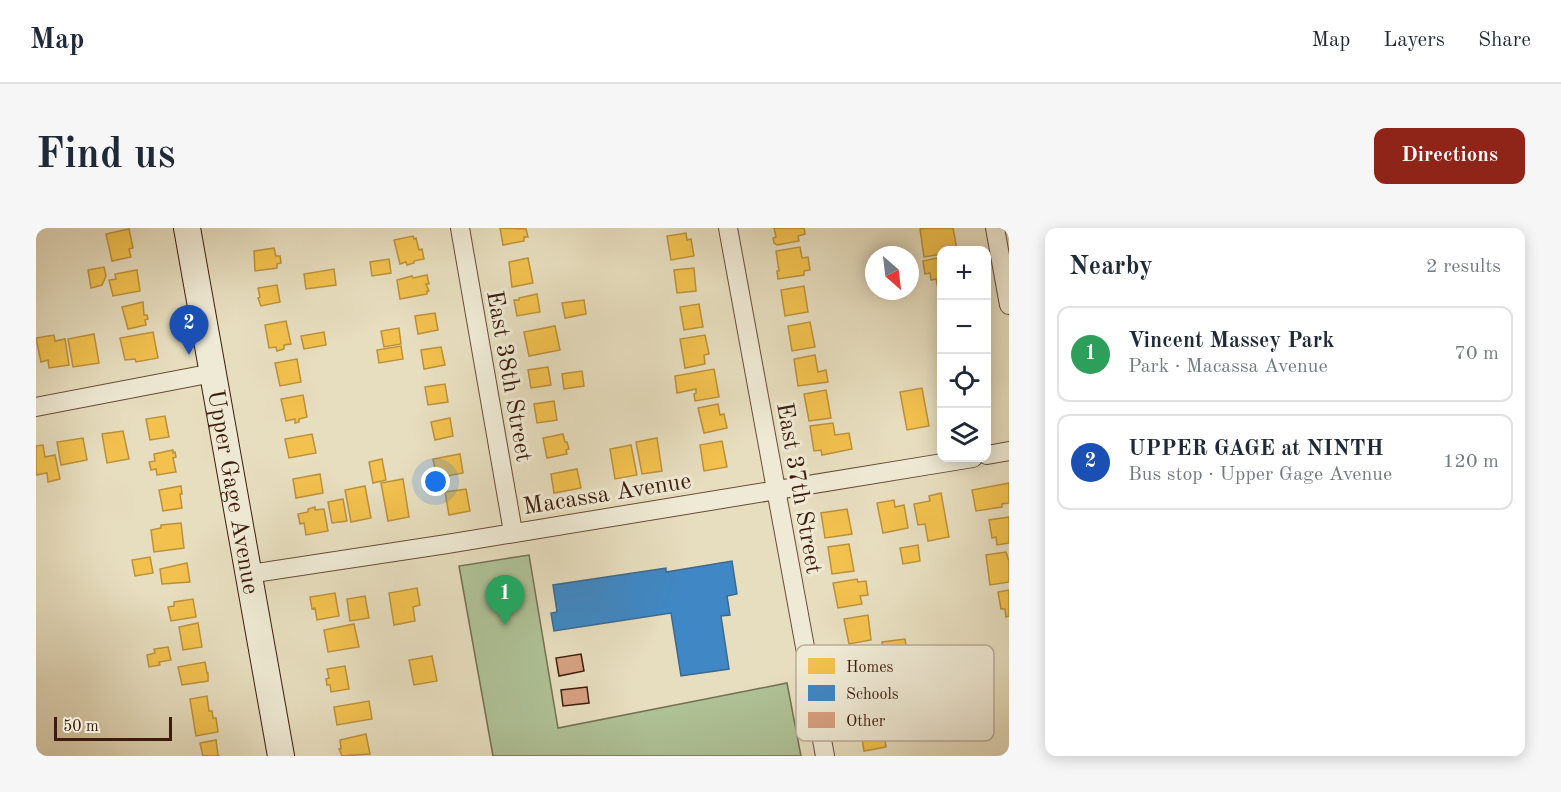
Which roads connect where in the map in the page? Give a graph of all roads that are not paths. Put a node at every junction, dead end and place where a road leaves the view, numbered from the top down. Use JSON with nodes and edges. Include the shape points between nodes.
{"nodes":[{"id":1,"x":187,"y":228,"type":"edge"},
{"id":2,"x":460,"y":228,"type":"edge"},
{"id":3,"x":728,"y":228,"type":"edge"},
{"id":4,"x":995,"y":228,"type":"edge"},
{"id":5,"x":1009,"y":305,"type":"edge"},
{"id":6,"x":213,"y":373,"type":"junction"},
{"id":7,"x":36,"y":407,"type":"edge"},
{"id":8,"x":1009,"y":452,"type":"edge"},
{"id":9,"x":991,"y":454,"type":"edge"},
{"id":10,"x":948,"y":462,"type":"edge"},
{"id":11,"x":776,"y":490,"type":"junction"},
{"id":12,"x":513,"y":532,"type":"junction"},
{"id":13,"x":249,"y":574,"type":"junction"},
{"id":14,"x":805,"y":645,"type":"edge"},
{"id":15,"x":822,"y":741,"type":"edge"},
{"id":16,"x":281,"y":756,"type":"edge"},
{"id":17,"x":825,"y":756,"type":"edge"}],
"edges":[{"from":1,"to":6,"type":"main road","name":"Upper Gage Avenue"},
{"from":2,"to":12,"type":"street","name":"East 38th Street"},
{"from":3,"to":11,"type":"street","name":"East 37th Street"},
{"from":4,"to":5,"type":"street"},
{"from":6,"to":7,"type":"street"},
{"from":6,"to":13,"type":"main road","name":"Upper Gage Avenue"},
{"from":8,"to":9,"type":"street"},
{"from":10,"to":11,"type":"street","name":"Macassa Avenue"},
{"from":11,"to":12,"type":"street","name":"Macassa Avenue"},
{"from":11,"to":14,"type":"street","name":"East 37th Street"},
{"from":12,"to":13,"type":"street","name":"Macassa Avenue"},
{"from":13,"to":16,"type":"main road","name":"Upper Gage Avenue"},
{"from":15,"to":17,"type":"street","name":"East 37th Street"}]}
